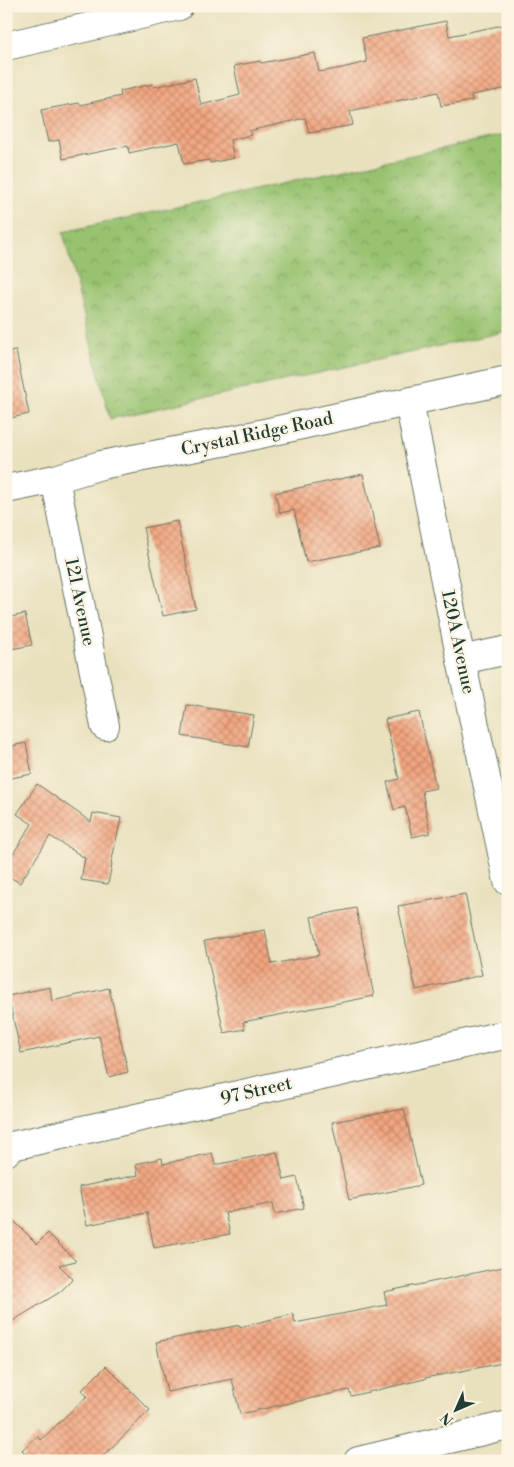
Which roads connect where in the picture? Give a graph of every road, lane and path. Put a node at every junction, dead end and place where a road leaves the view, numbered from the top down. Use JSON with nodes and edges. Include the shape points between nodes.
{"nodes":[{"id":1,"x":179,"y":6,"type":"edge"},
{"id":2,"x":6,"y":46,"type":"edge"},
{"id":3,"x":508,"y":380,"type":"edge"},
{"id":4,"x":410,"y":402,"type":"junction"},
{"id":5,"x":55,"y":479,"type":"junction"},
{"id":6,"x":6,"y":489,"type":"edge"},
{"id":7,"x":508,"y":650,"type":"edge"},
{"id":8,"x":461,"y":660,"type":"junction"},
{"id":9,"x":105,"y":726,"type":"dead end"},
{"id":10,"x":508,"y":881,"type":"edge"},
{"id":11,"x":508,"y":1034,"type":"edge"},
{"id":12,"x":6,"y":1152,"type":"edge"},
{"id":13,"x":508,"y":1426,"type":"edge"},
{"id":14,"x":358,"y":1461,"type":"edge"}],
"edges":[{"from":1,"to":2,"type":"street"},
{"from":3,"to":4,"type":"street","name":"Crystal Ridge Road"},
{"from":4,"to":5,"type":"street","name":"Crystal Ridge Road","via":[[101,465]]},
{"from":4,"to":8,"type":"street","name":"120A Avenue"},
{"from":5,"to":6,"type":"street","name":"Crystal Ridge Road"},
{"from":5,"to":9,"type":"street","name":"121 Avenue"},
{"from":7,"to":8,"type":"street"},
{"from":8,"to":10,"type":"street","name":"120A Avenue"},
{"from":11,"to":12,"type":"street","name":"97 Street","via":[[12,1146]]},
{"from":13,"to":14,"type":"street"}]}
